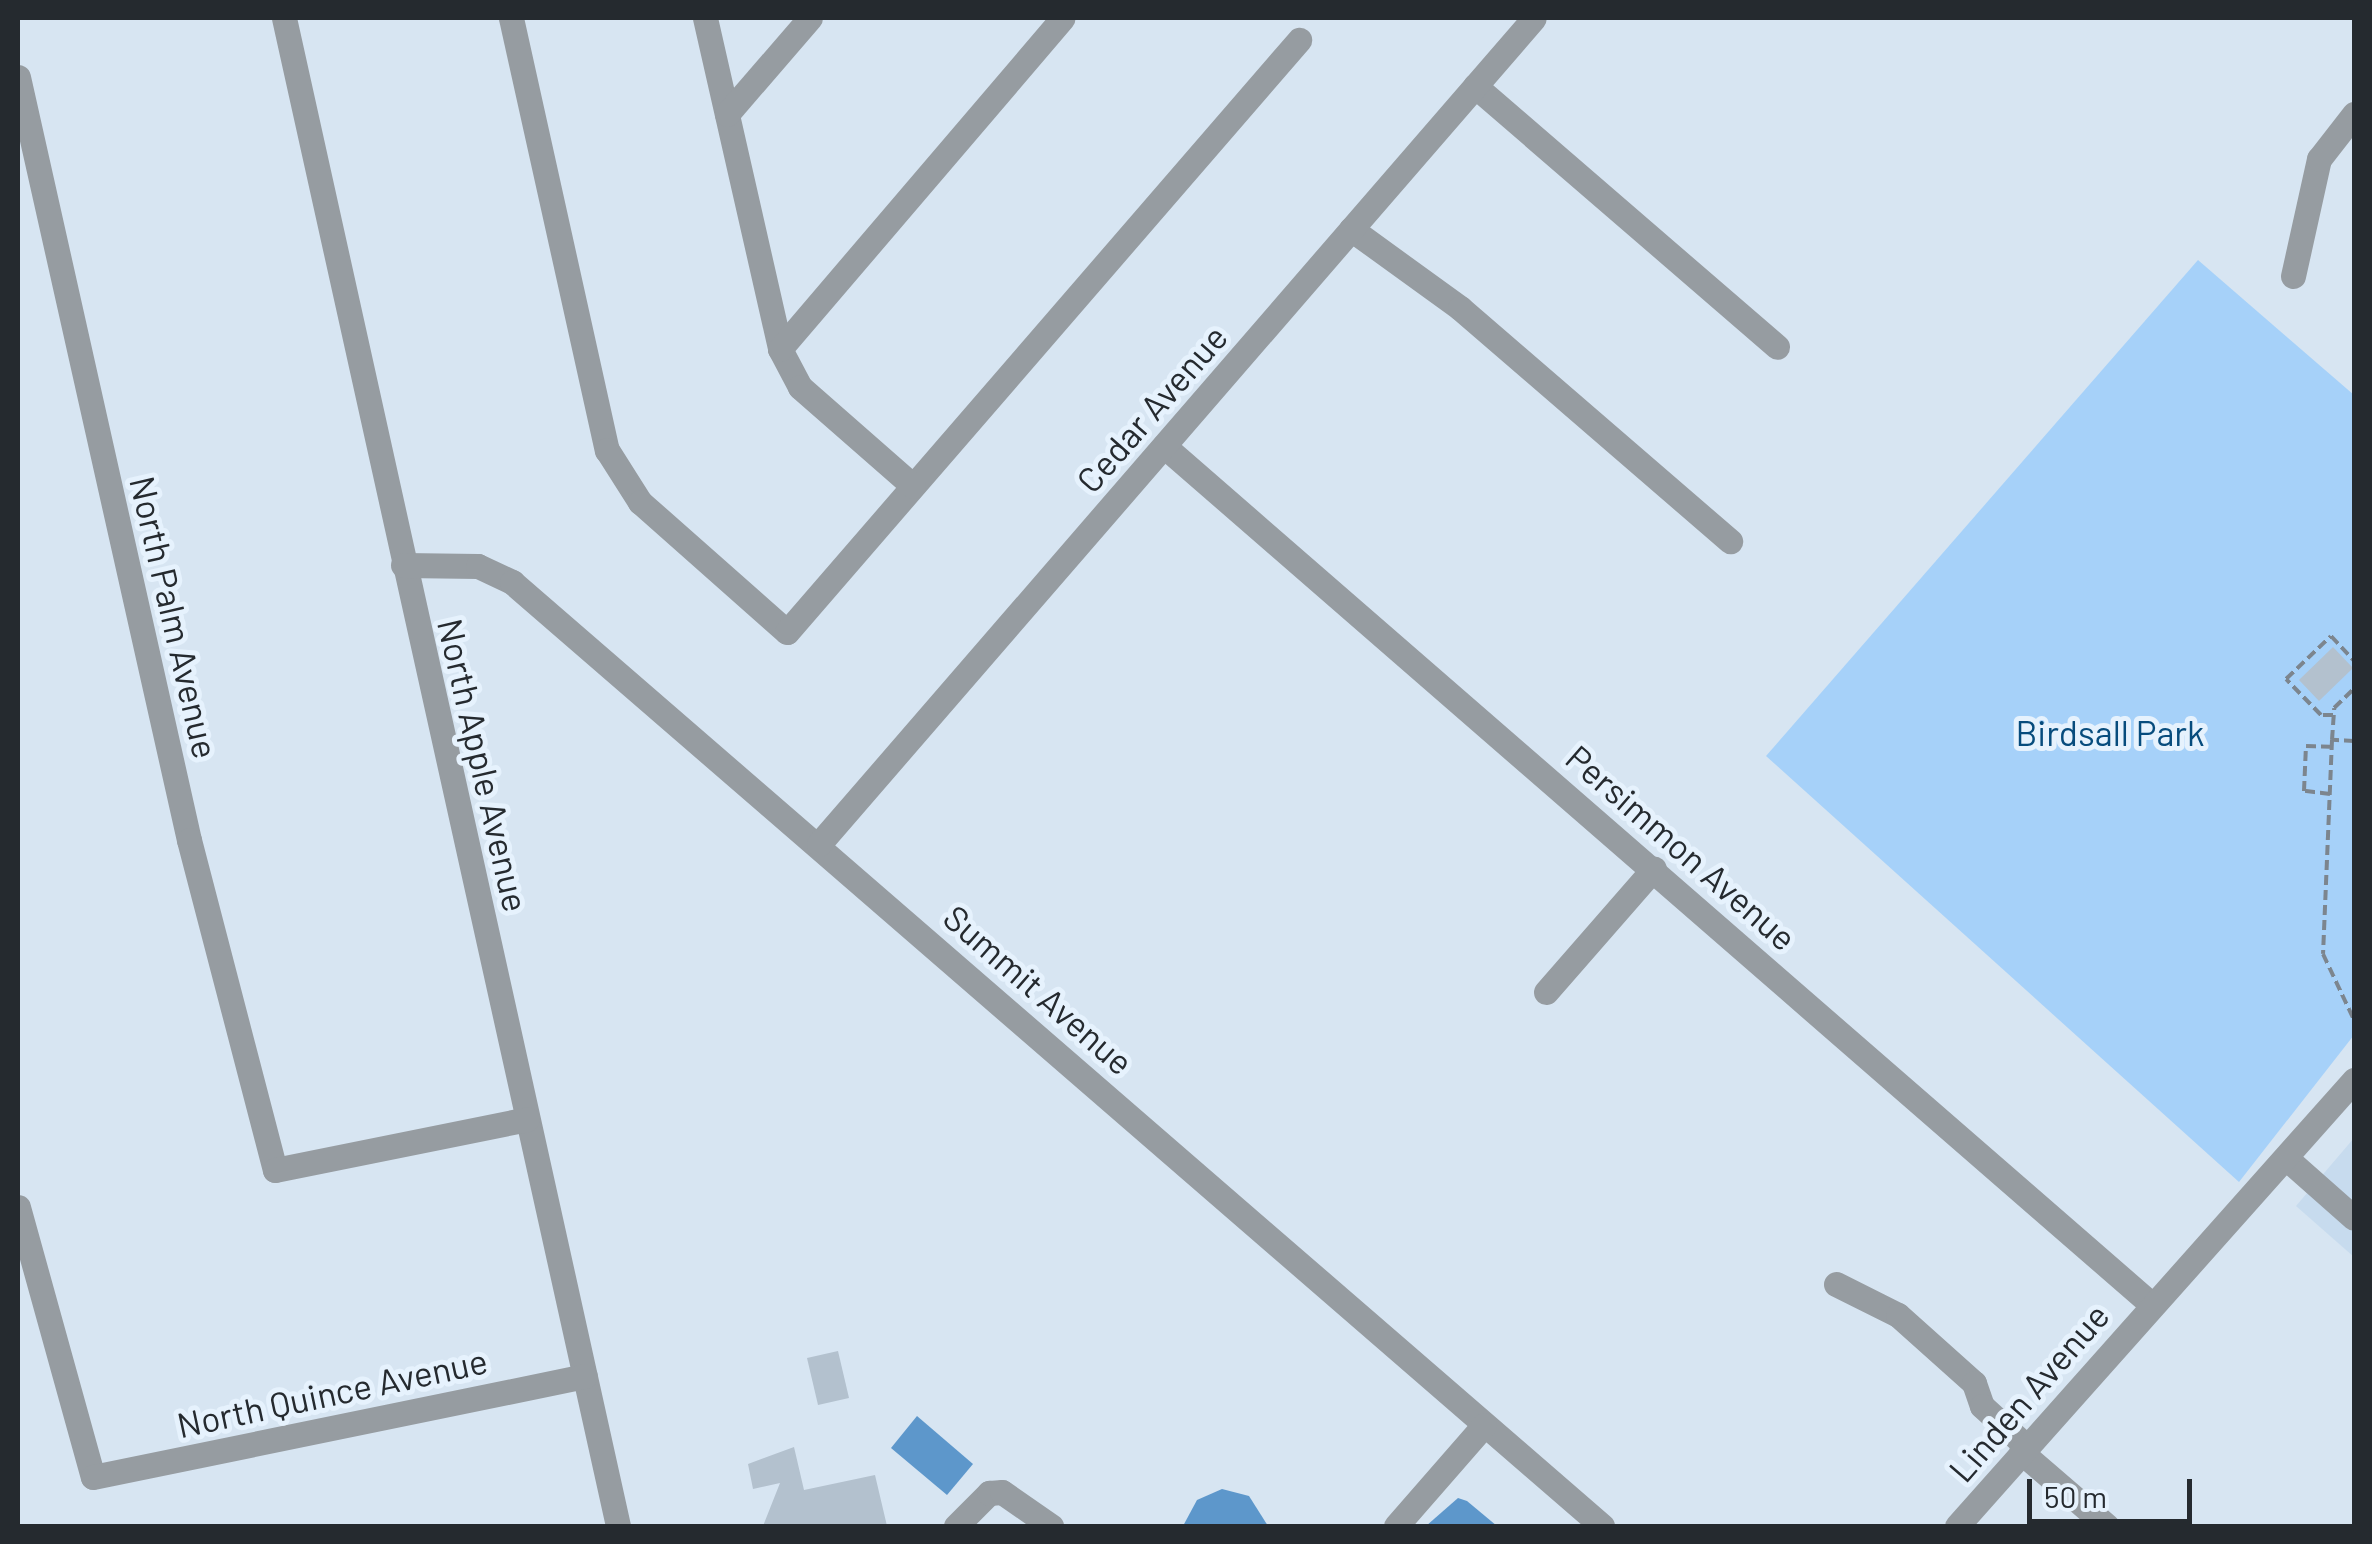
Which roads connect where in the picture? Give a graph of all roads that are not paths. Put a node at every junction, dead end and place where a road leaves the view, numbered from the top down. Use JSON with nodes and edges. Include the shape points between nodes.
{"nodes":[{"id":1,"x":284,"y":18,"type":"edge"},
{"id":2,"x":511,"y":18,"type":"edge"},
{"id":3,"x":705,"y":18,"type":"edge"},
{"id":4,"x":810,"y":18,"type":"edge"},
{"id":5,"x":1064,"y":18,"type":"edge"},
{"id":6,"x":1534,"y":18,"type":"edge"},
{"id":7,"x":1299,"y":40,"type":"dead end"},
{"id":8,"x":18,"y":77,"type":"edge"},
{"id":9,"x":1474,"y":86,"type":"junction"},
{"id":10,"x":727,"y":114,"type":"junction"},
{"id":11,"x":2354,"y":114,"type":"edge"},
{"id":12,"x":1352,"y":229,"type":"junction"},
{"id":13,"x":2294,"y":276,"type":"dead end"},
{"id":14,"x":1777,"y":347,"type":"dead end"},
{"id":15,"x":780,"y":349,"type":"junction"},
{"id":16,"x":1164,"y":446,"type":"junction"},
{"id":17,"x":913,"y":486,"type":"junction"},
{"id":18,"x":1730,"y":541,"type":"dead end"},
{"id":19,"x":403,"y":565,"type":"junction"},
{"id":20,"x":819,"y":844,"type":"junction"},
{"id":21,"x":1654,"y":868,"type":"junction"},
{"id":22,"x":1546,"y":992,"type":"dead end"},
{"id":23,"x":2354,"y":1080,"type":"edge"},
{"id":24,"x":527,"y":1119,"type":"junction"},
{"id":25,"x":2287,"y":1159,"type":"junction"},
{"id":26,"x":18,"y":1207,"type":"edge"},
{"id":27,"x":2354,"y":1218,"type":"edge"},
{"id":28,"x":1836,"y":1284,"type":"dead end"},
{"id":29,"x":2151,"y":1304,"type":"junction"},
{"id":30,"x":585,"y":1376,"type":"junction"},
{"id":31,"x":1484,"y":1424,"type":"junction"},
{"id":32,"x":2024,"y":1449,"type":"junction"},
{"id":33,"x":618,"y":1526,"type":"edge"},
{"id":34,"x":956,"y":1526,"type":"edge"},
{"id":35,"x":1051,"y":1526,"type":"edge"},
{"id":36,"x":1396,"y":1526,"type":"edge"},
{"id":37,"x":1602,"y":1526,"type":"edge"},
{"id":38,"x":1957,"y":1526,"type":"edge"},
{"id":39,"x":2107,"y":1526,"type":"edge"}],
"edges":[{"from":1,"to":19,"type":"street","name":"North Apple Avenue"},
{"from":2,"to":17,"type":"street","via":[[619,478],[786,632]]},
{"from":3,"to":10,"type":"street"},
{"from":4,"to":10,"type":"street"},
{"from":5,"to":15,"type":"street"},
{"from":6,"to":9,"type":"street","name":"Cedar Avenue"},
{"from":7,"to":17,"type":"street"},
{"from":8,"to":24,"type":"street","name":"North Palm Avenue","via":[[189,840],[275,1170]]},
{"from":9,"to":12,"type":"street","name":"Cedar Avenue"},
{"from":9,"to":14,"type":"street"},
{"from":10,"to":15,"type":"street"},
{"from":11,"to":13,"type":"street","via":[[2319,160]]},
{"from":12,"to":16,"type":"street","name":"Cedar Avenue"},
{"from":12,"to":18,"type":"street","via":[[1460,308]]},
{"from":15,"to":17,"type":"street","via":[[800,386]]},
{"from":16,"to":20,"type":"street","name":"Cedar Avenue"},
{"from":16,"to":21,"type":"street","name":"Persimmon Avenue"},
{"from":19,"to":20,"type":"street","name":"Summit Avenue","via":[[478,566],[512,582]]},
{"from":19,"to":24,"type":"street","name":"North Apple Avenue"},
{"from":20,"to":31,"type":"street","name":"Summit Avenue"},
{"from":21,"to":22,"type":"street"},
{"from":21,"to":29,"type":"street","name":"Persimmon Avenue"},
{"from":23,"to":25,"type":"street","name":"Linden Avenue"},
{"from":24,"to":30,"type":"street","name":"North Apple Avenue"},
{"from":25,"to":27,"type":"street"},
{"from":25,"to":29,"type":"street","name":"Linden Avenue"},
{"from":26,"to":30,"type":"street","name":"North Quince Avenue","via":[[93,1477]]},
{"from":28,"to":32,"type":"street","via":[[1898,1315],[1974,1382],[1982,1406]]},
{"from":29,"to":32,"type":"street","name":"Linden Avenue"},
{"from":30,"to":33,"type":"street","name":"North Apple Avenue"},
{"from":31,"to":36,"type":"street"},
{"from":31,"to":37,"type":"street","name":"Summit Avenue"},
{"from":32,"to":38,"type":"street","name":"Linden Avenue"},
{"from":32,"to":39,"type":"street"},
{"from":34,"to":35,"type":"street","via":[[990,1492],[1002,1492]]}]}
